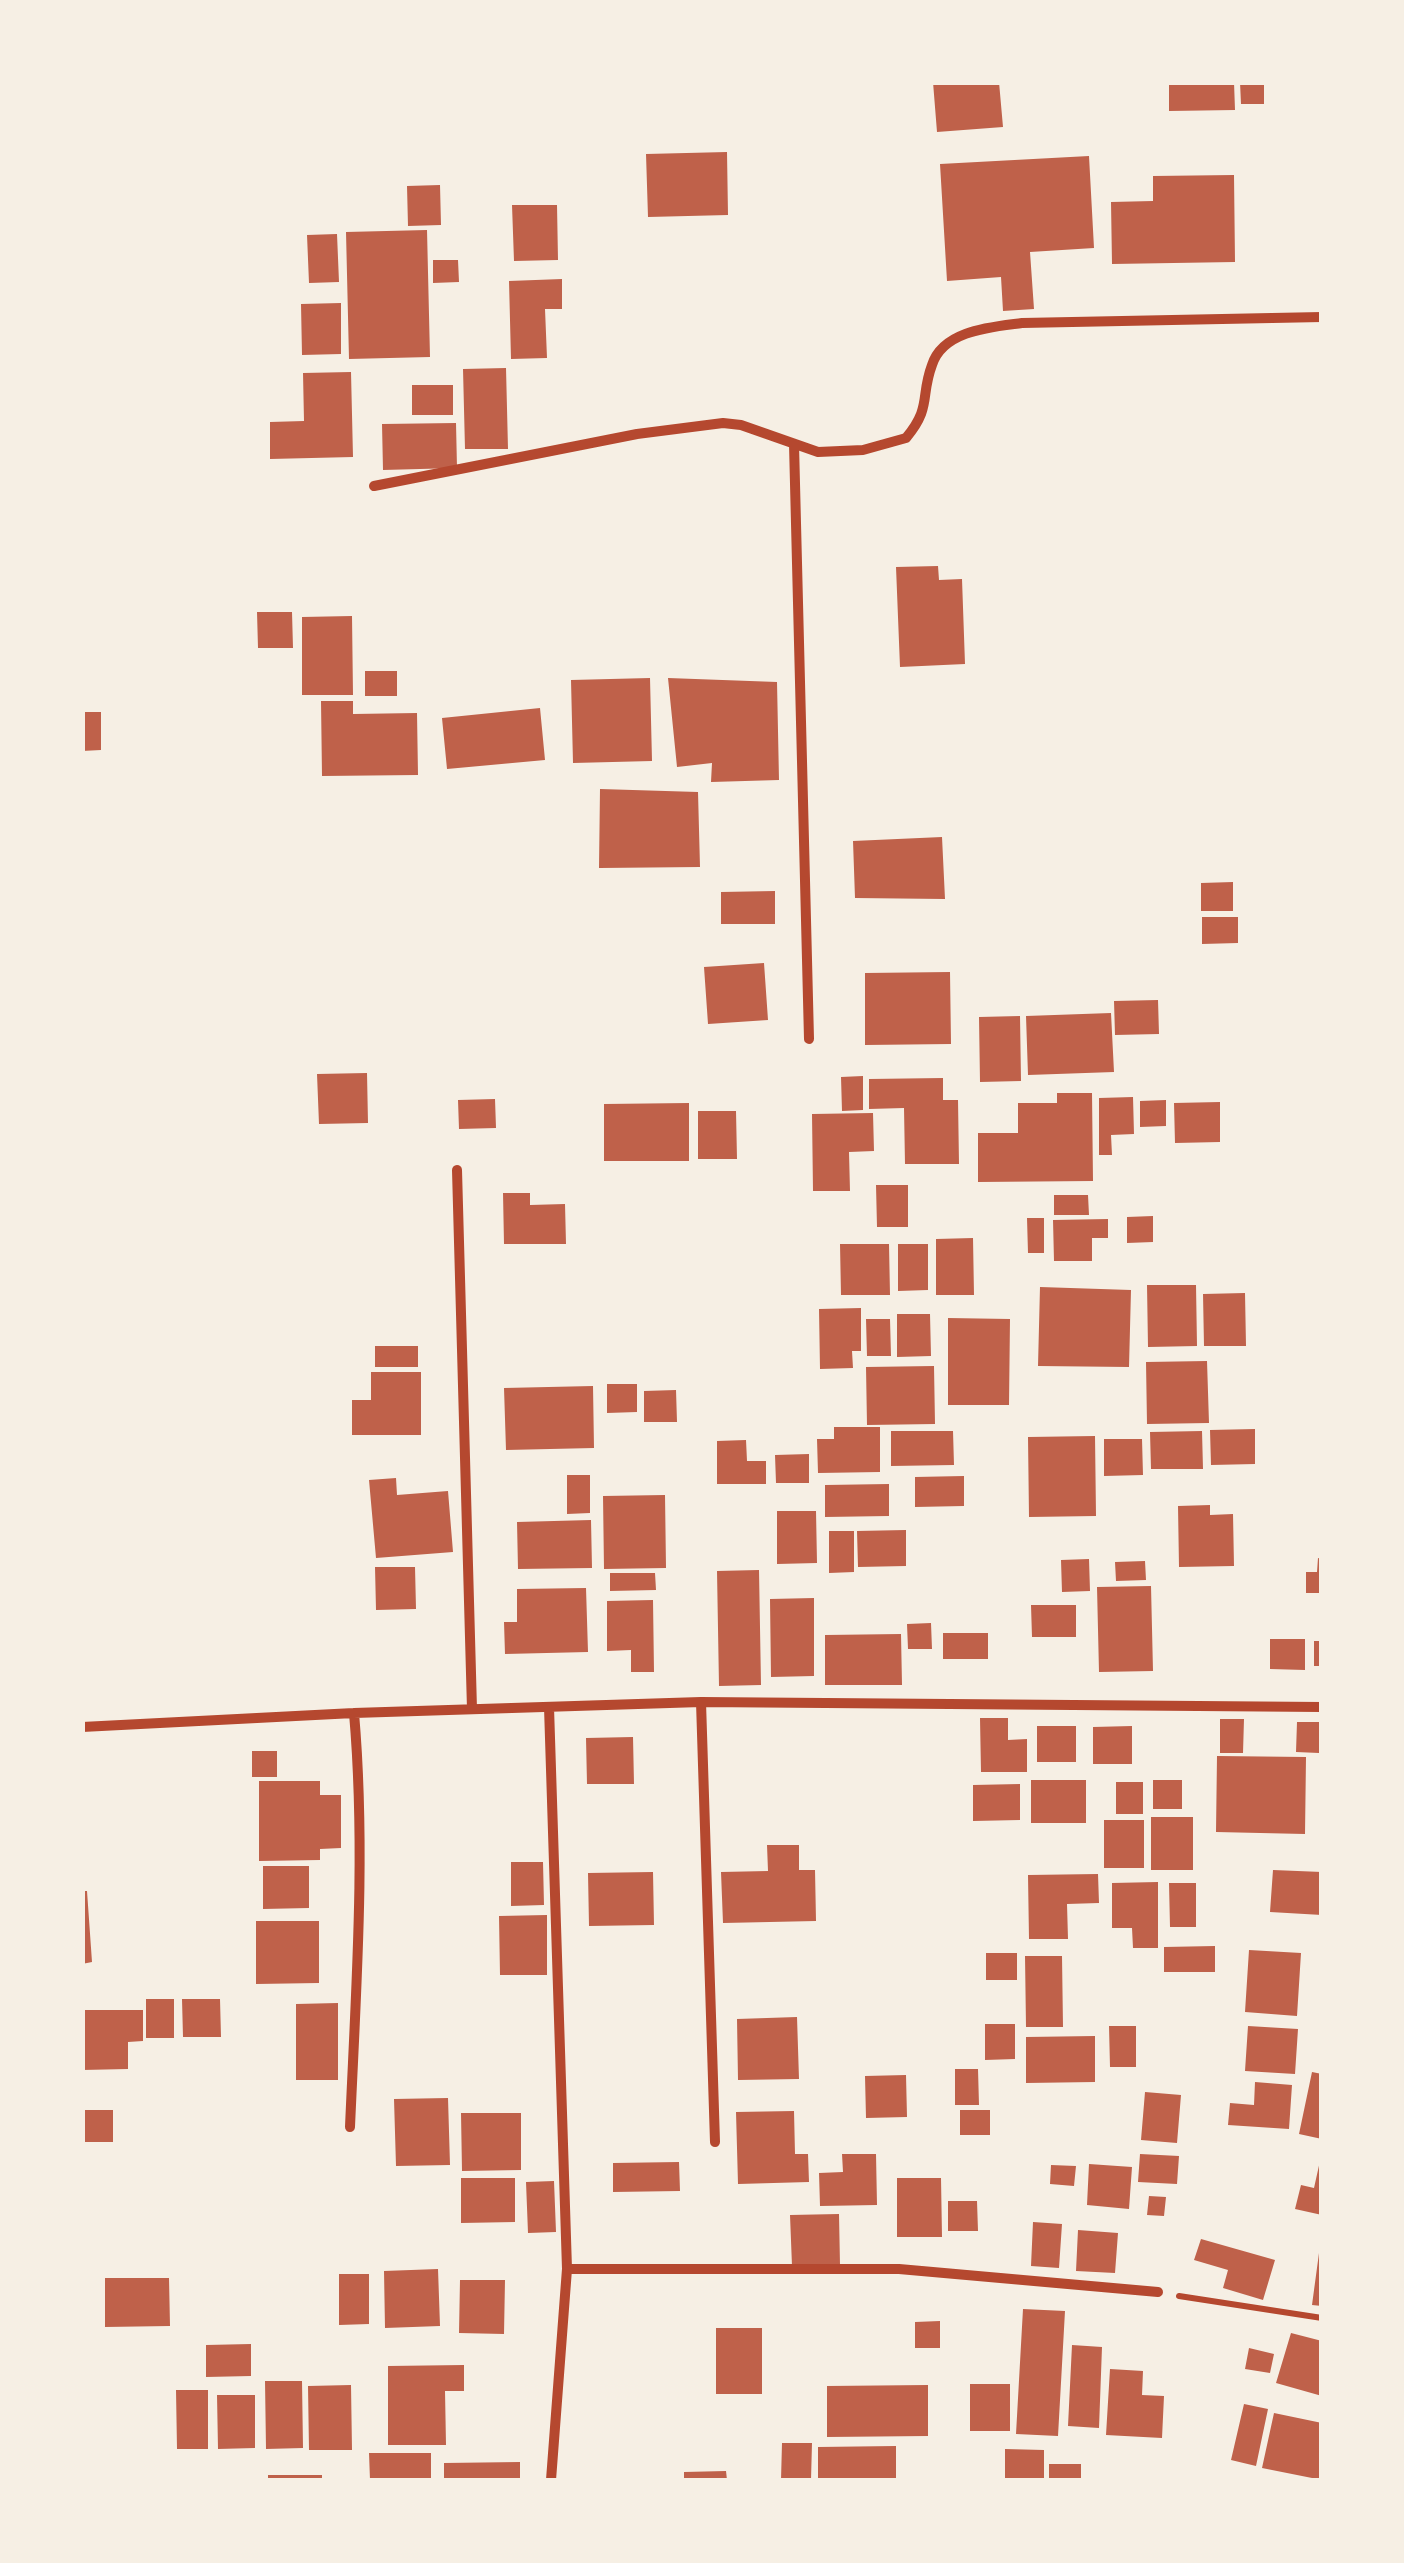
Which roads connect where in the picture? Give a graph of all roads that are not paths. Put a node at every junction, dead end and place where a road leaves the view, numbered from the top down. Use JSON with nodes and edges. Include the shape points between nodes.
{"nodes":[{"id":1,"x":1322,"y":317,"type":"edge"},
{"id":2,"x":794,"y":444,"type":"junction"},
{"id":3,"x":374,"y":486,"type":"dead end"},
{"id":4,"x":808,"y":1039,"type":"dead end"},
{"id":5,"x":457,"y":1170,"type":"dead end"},
{"id":6,"x":701,"y":1702,"type":"junction"},
{"id":7,"x":549,"y":1706,"type":"junction"},
{"id":8,"x":1322,"y":1707,"type":"edge"},
{"id":9,"x":472,"y":1709,"type":"junction"},
{"id":10,"x":354,"y":1713,"type":"junction"},
{"id":11,"x":82,"y":1727,"type":"edge"},
{"id":12,"x":350,"y":2127,"type":"dead end"},
{"id":13,"x":715,"y":2142,"type":"dead end"},
{"id":14,"x":567,"y":2269,"type":"junction"},
{"id":15,"x":1158,"y":2292,"type":"road end"},
{"id":16,"x":550,"y":2480,"type":"edge"}],
"edges":[{"from":1,"to":2,"type":"street","via":[[1022,323],[977,330],[937,354],[925,410],[906,438],[842,452]]},
{"from":2,"to":3,"type":"street","via":[[722,424],[636,434]]},
{"from":2,"to":4,"type":"street"},
{"from":5,"to":9,"type":"street"},
{"from":6,"to":7,"type":"street"},
{"from":6,"to":8,"type":"street"},
{"from":6,"to":13,"type":"street"},
{"from":7,"to":9,"type":"street"},
{"from":7,"to":14,"type":"street"},
{"from":9,"to":10,"type":"street"},
{"from":10,"to":11,"type":"street"},
{"from":10,"to":12,"type":"street","via":[[360,1919]]},
{"from":14,"to":15,"type":"street","via":[[899,2269]]},
{"from":14,"to":16,"type":"street"}]}
